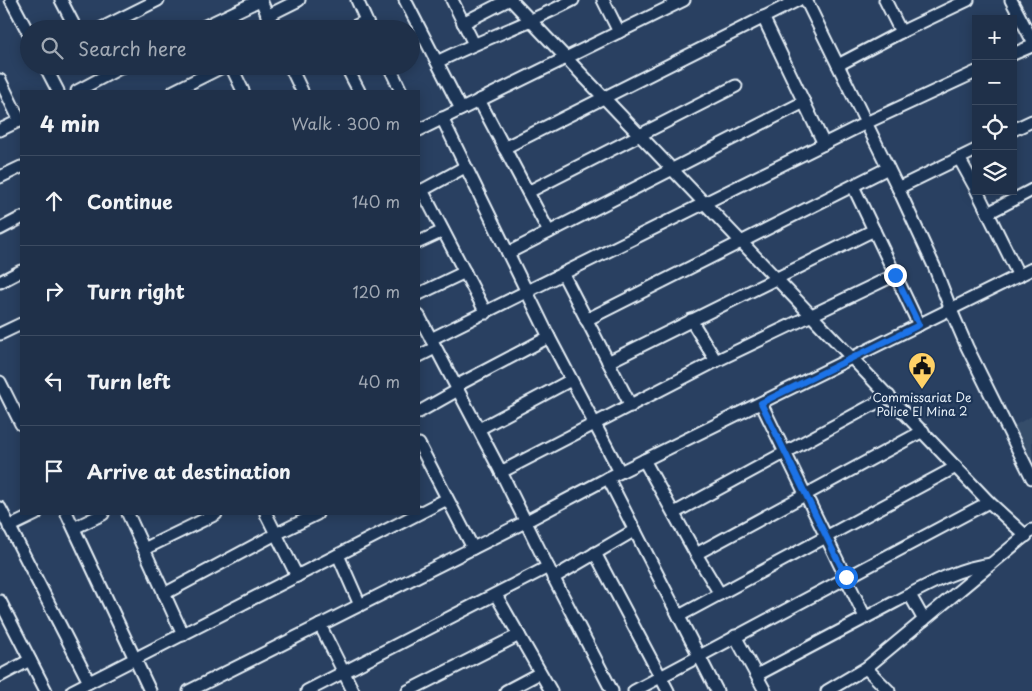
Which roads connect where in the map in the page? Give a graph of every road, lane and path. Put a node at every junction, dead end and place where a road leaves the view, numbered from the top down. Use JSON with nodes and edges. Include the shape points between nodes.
{"nodes":[{"id":1,"x":11,"y":0,"type":"edge"},
{"id":2,"x":61,"y":0,"type":"edge"},
{"id":3,"x":158,"y":0,"type":"edge"},
{"id":4,"x":260,"y":0,"type":"edge"},
{"id":5,"x":299,"y":0,"type":"edge"},
{"id":6,"x":357,"y":0,"type":"edge"},
{"id":7,"x":405,"y":0,"type":"edge"},
{"id":8,"x":452,"y":0,"type":"edge"},
{"id":9,"x":510,"y":0,"type":"edge"},
{"id":10,"x":573,"y":0,"type":"edge"},
{"id":11,"x":603,"y":0,"type":"edge"},
{"id":12,"x":684,"y":0,"type":"edge"},
{"id":13,"x":798,"y":0,"type":"edge"},
{"id":14,"x":806,"y":0,"type":"edge"},
{"id":15,"x":885,"y":0,"type":"edge"},
{"id":16,"x":968,"y":0,"type":"edge"},
{"id":17,"x":1012,"y":0,"type":"edge"},
{"id":18,"x":559,"y":3,"type":"edge"},
{"id":19,"x":267,"y":16,"type":"junction"},
{"id":20,"x":763,"y":17,"type":"junction"},
{"id":21,"x":22,"y":20,"type":"edge"},
{"id":22,"x":71,"y":20,"type":"edge"},
{"id":23,"x":118,"y":20,"type":"edge"},
{"id":24,"x":218,"y":20,"type":"edge"},
{"id":25,"x":269,"y":20,"type":"edge"},
{"id":26,"x":366,"y":20,"type":"edge"},
{"id":27,"x":412,"y":20,"type":"edge"},
{"id":28,"x":531,"y":20,"type":"junction"},
{"id":29,"x":463,"y":23,"type":"junction"},
{"id":30,"x":619,"y":32,"type":"junction"},
{"id":31,"x":901,"y":32,"type":"junction"},
{"id":32,"x":420,"y":38,"type":"edge"},
{"id":33,"x":1032,"y":40,"type":"edge"},
{"id":34,"x":474,"y":44,"type":"junction"},
{"id":35,"x":1032,"y":46,"type":"edge"},
{"id":36,"x":1017,"y":52,"type":"edge"},
{"id":37,"x":566,"y":58,"type":"junction"},
{"id":38,"x":437,"y":62,"type":"junction"},
{"id":39,"x":838,"y":66,"type":"junction"},
{"id":40,"x":972,"y":74,"type":"edge"},
{"id":41,"x":50,"y":75,"type":"edge"},
{"id":42,"x":107,"y":75,"type":"edge"},
{"id":43,"x":206,"y":75,"type":"edge"},
{"id":44,"x":235,"y":75,"type":"edge"},
{"id":45,"x":294,"y":75,"type":"edge"},
{"id":46,"x":351,"y":75,"type":"edge"},
{"id":47,"x":393,"y":75,"type":"edge"},
{"id":48,"x":0,"y":80,"type":"edge"},
{"id":49,"x":736,"y":86,"type":"dead end"},
{"id":50,"x":57,"y":90,"type":"edge"},
{"id":51,"x":79,"y":90,"type":"edge"},
{"id":52,"x":176,"y":90,"type":"edge"},
{"id":53,"x":243,"y":90,"type":"edge"},
{"id":54,"x":302,"y":90,"type":"edge"},
{"id":55,"x":358,"y":90,"type":"edge"},
{"id":56,"x":401,"y":90,"type":"edge"},
{"id":57,"x":603,"y":98,"type":"junction"},
{"id":58,"x":479,"y":100,"type":"junction"},
{"id":59,"x":804,"y":102,"type":"junction"},
{"id":60,"x":461,"y":109,"type":"junction"},
{"id":61,"x":442,"y":118,"type":"junction"},
{"id":62,"x":20,"y":120,"type":"edge"},
{"id":63,"x":1032,"y":121,"type":"edge"},
{"id":64,"x":866,"y":123,"type":"junction"},
{"id":65,"x":1017,"y":128,"type":"edge"},
{"id":66,"x":420,"y":129,"type":"edge"},
{"id":67,"x":0,"y":130,"type":"edge"},
{"id":68,"x":640,"y":136,"type":"junction"},
{"id":69,"x":824,"y":144,"type":"junction"},
{"id":70,"x":504,"y":148,"type":"junction"},
{"id":71,"x":972,"y":152,"type":"edge"},
{"id":72,"x":960,"y":158,"type":"junction"},
{"id":73,"x":20,"y":167,"type":"edge"},
{"id":74,"x":465,"y":167,"type":"junction"},
{"id":75,"x":888,"y":168,"type":"junction"},
{"id":76,"x":672,"y":170,"type":"junction"},
{"id":77,"x":0,"y":177,"type":"edge"},
{"id":78,"x":972,"y":182,"type":"edge"},
{"id":79,"x":852,"y":186,"type":"junction"},
{"id":80,"x":898,"y":188,"type":"junction"},
{"id":81,"x":1032,"y":190,"type":"edge"},
{"id":82,"x":420,"y":191,"type":"edge"},
{"id":83,"x":528,"y":192,"type":"junction"},
{"id":84,"x":979,"y":195,"type":"edge"},
{"id":85,"x":704,"y":204,"type":"junction"},
{"id":86,"x":988,"y":213,"type":"junction"},
{"id":87,"x":20,"y":218,"type":"edge"},
{"id":88,"x":0,"y":228,"type":"edge"},
{"id":89,"x":874,"y":230,"type":"junction"},
{"id":90,"x":443,"y":231,"type":"junction"},
{"id":91,"x":549,"y":232,"type":"junction"},
{"id":92,"x":420,"y":242,"type":"edge"},
{"id":93,"x":741,"y":242,"type":"junction"},
{"id":94,"x":508,"y":253,"type":"junction"},
{"id":95,"x":1032,"y":269,"type":"edge"},
{"id":96,"x":20,"y":271,"type":"edge"},
{"id":97,"x":465,"y":272,"type":"junction"},
{"id":98,"x":563,"y":274,"type":"junction"},
{"id":99,"x":895,"y":275,"type":"junction"},
{"id":100,"x":1019,"y":276,"type":"junction"},
{"id":101,"x":1,"y":277,"type":"edge"},
{"id":102,"x":777,"y":278,"type":"junction"},
{"id":103,"x":527,"y":292,"type":"junction"},
{"id":104,"x":420,"y":294,"type":"edge"},
{"id":105,"x":950,"y":310,"type":"junction"},
{"id":106,"x":486,"y":312,"type":"junction"},
{"id":107,"x":812,"y":316,"type":"junction"},
{"id":108,"x":420,"y":318,"type":"edge"},
{"id":109,"x":586,"y":320,"type":"junction"},
{"id":110,"x":691,"y":320,"type":"junction"},
{"id":111,"x":20,"y":324,"type":"edge"},
{"id":112,"x":919,"y":325,"type":"junction"},
{"id":113,"x":0,"y":334,"type":"edge"},
{"id":114,"x":549,"y":337,"type":"junction"},
{"id":115,"x":433,"y":344,"type":"junction"},
{"id":116,"x":420,"y":355,"type":"edge"},
{"id":117,"x":853,"y":358,"type":"junction"},
{"id":118,"x":716,"y":361,"type":"junction"},
{"id":119,"x":608,"y":362,"type":"junction"},
{"id":120,"x":571,"y":380,"type":"junction"},
{"id":121,"x":2,"y":388,"type":"edge"},
{"id":122,"x":457,"y":388,"type":"junction"},
{"id":123,"x":889,"y":396,"type":"junction"},
{"id":124,"x":761,"y":403,"type":"junction"},
{"id":125,"x":631,"y":406,"type":"junction"},
{"id":126,"x":420,"y":411,"type":"edge"},
{"id":127,"x":20,"y":422,"type":"edge"},
{"id":128,"x":594,"y":424,"type":"junction"},
{"id":129,"x":479,"y":429,"type":"junction"},
{"id":130,"x":923,"y":431,"type":"junction"},
{"id":131,"x":420,"y":448,"type":"edge"},
{"id":132,"x":785,"y":453,"type":"junction"},
{"id":133,"x":644,"y":460,"type":"junction"},
{"id":134,"x":423,"y":462,"type":"edge"},
{"id":135,"x":956,"y":467,"type":"junction"},
{"id":136,"x":501,"y":472,"type":"junction"},
{"id":137,"x":620,"y":472,"type":"junction"},
{"id":138,"x":608,"y":478,"type":"junction"},
{"id":139,"x":1032,"y":478,"type":"edge"},
{"id":140,"x":805,"y":495,"type":"junction"},
{"id":141,"x":448,"y":499,"type":"junction"},
{"id":142,"x":989,"y":502,"type":"junction"},
{"id":143,"x":0,"y":508,"type":"edge"},
{"id":144,"x":420,"y":513,"type":"edge"},
{"id":145,"x":674,"y":513,"type":"junction"},
{"id":146,"x":34,"y":515,"type":"edge"},
{"id":147,"x":68,"y":515,"type":"edge"},
{"id":148,"x":101,"y":515,"type":"edge"},
{"id":149,"x":128,"y":515,"type":"edge"},
{"id":150,"x":214,"y":515,"type":"edge"},
{"id":151,"x":266,"y":515,"type":"edge"},
{"id":152,"x":315,"y":515,"type":"edge"},
{"id":153,"x":417,"y":515,"type":"edge"},
{"id":154,"x":525,"y":522,"type":"junction"},
{"id":155,"x":9,"y":526,"type":"junction"},
{"id":156,"x":74,"y":528,"type":"junction"},
{"id":157,"x":635,"y":530,"type":"junction"},
{"id":158,"x":1029,"y":533,"type":"edge"},
{"id":159,"x":276,"y":534,"type":"junction"},
{"id":160,"x":826,"y":537,"type":"junction"},
{"id":161,"x":473,"y":548,"type":"junction"},
{"id":162,"x":144,"y":549,"type":"junction"},
{"id":163,"x":595,"y":553,"type":"junction"},
{"id":164,"x":696,"y":554,"type":"junction"},
{"id":165,"x":338,"y":555,"type":"junction"},
{"id":166,"x":991,"y":564,"type":"junction"},
{"id":167,"x":551,"y":572,"type":"junction"},
{"id":168,"x":297,"y":576,"type":"junction"},
{"id":169,"x":846,"y":577,"type":"junction"},
{"id":170,"x":164,"y":594,"type":"junction"},
{"id":171,"x":496,"y":594,"type":"junction"},
{"id":172,"x":720,"y":594,"type":"junction"},
{"id":173,"x":910,"y":595,"type":"junction"},
{"id":174,"x":0,"y":601,"type":"edge"},
{"id":175,"x":360,"y":605,"type":"junction"},
{"id":176,"x":679,"y":616,"type":"junction"},
{"id":177,"x":865,"y":617,"type":"junction"},
{"id":178,"x":924,"y":620,"type":"junction"},
{"id":179,"x":320,"y":625,"type":"junction"},
{"id":180,"x":183,"y":635,"type":"junction"},
{"id":181,"x":518,"y":635,"type":"junction"},
{"id":182,"x":735,"y":636,"type":"junction"},
{"id":183,"x":699,"y":655,"type":"junction"},
{"id":184,"x":30,"y":660,"type":"junction"},
{"id":185,"x":136,"y":660,"type":"junction"},
{"id":186,"x":866,"y":668,"type":"junction"},
{"id":187,"x":344,"y":673,"type":"junction"},
{"id":188,"x":540,"y":673,"type":"junction"},
{"id":189,"x":757,"y":675,"type":"junction"},
{"id":190,"x":0,"y":676,"type":"edge"},
{"id":191,"x":660,"y":676,"type":"junction"},
{"id":192,"x":89,"y":682,"type":"junction"},
{"id":193,"x":611,"y":690,"type":"edge"},
{"id":194,"x":46,"y":691,"type":"edge"},
{"id":195,"x":72,"y":691,"type":"edge"},
{"id":196,"x":150,"y":691,"type":"edge"},
{"id":197,"x":189,"y":691,"type":"edge"},
{"id":198,"x":307,"y":691,"type":"edge"},
{"id":199,"x":353,"y":691,"type":"edge"},
{"id":200,"x":408,"y":691,"type":"edge"},
{"id":201,"x":506,"y":691,"type":"edge"},
{"id":202,"x":550,"y":691,"type":"edge"},
{"id":203,"x":634,"y":691,"type":"edge"},
{"id":204,"x":668,"y":691,"type":"edge"},
{"id":205,"x":717,"y":691,"type":"edge"},
{"id":206,"x":765,"y":691,"type":"edge"},
{"id":207,"x":827,"y":691,"type":"edge"},
{"id":208,"x":889,"y":691,"type":"edge"}],
"edges":[{"from":1,"to":21,"type":"street"},
{"from":2,"to":22,"type":"street"},
{"from":3,"to":23,"type":"street"},
{"from":4,"to":19,"type":"street"},
{"from":4,"to":24,"type":"street"},
{"from":5,"to":19,"type":"street"},
{"from":6,"to":26,"type":"street"},
{"from":7,"to":27,"type":"street"},
{"from":8,"to":29,"type":"street"},
{"from":9,"to":28,"type":"street"},
{"from":9,"to":29,"type":"street"},
{"from":10,"to":18,"type":"street"},
{"from":11,"to":30,"type":"street"},
{"from":12,"to":30,"type":"street"},
{"from":13,"to":20,"type":"street"},
{"from":14,"to":39,"type":"street"},
{"from":15,"to":31,"type":"street"},
{"from":16,"to":31,"type":"street"},
{"from":17,"to":33,"type":"street"},
{"from":18,"to":28,"type":"street"},
{"from":19,"to":25,"type":"street"},
{"from":20,"to":57,"type":"street"},
{"from":20,"to":59,"type":"street"},
{"from":28,"to":34,"type":"street"},
{"from":28,"to":37,"type":"street"},
{"from":29,"to":34,"type":"street"},
{"from":30,"to":37,"type":"street"},
{"from":31,"to":39,"type":"street"},
{"from":32,"to":38,"type":"street"},
{"from":34,"to":38,"type":"street"},
{"from":35,"to":36,"type":"street"},
{"from":37,"to":57,"type":"street"},
{"from":37,"to":58,"type":"street"},
{"from":38,"to":60,"type":"street"},
{"from":39,"to":64,"type":"street"},
{"from":40,"to":64,"type":"street"},
{"from":41,"to":50,"type":"street"},
{"from":42,"to":51,"type":"street"},
{"from":43,"to":52,"type":"street"},
{"from":44,"to":53,"type":"street"},
{"from":45,"to":54,"type":"street"},
{"from":46,"to":55,"type":"street"},
{"from":47,"to":56,"type":"street"},
{"from":48,"to":62,"type":"street"},
{"from":49,"to":68,"type":"street"},
{"from":57,"to":68,"type":"street"},
{"from":57,"to":70,"type":"street"},
{"from":58,"to":60,"type":"street"},
{"from":58,"to":70,"type":"street"},
{"from":59,"to":69,"type":"street"},
{"from":59,"to":76,"type":"street"},
{"from":60,"to":61,"type":"street"},
{"from":61,"to":66,"type":"street"},
{"from":61,"to":74,"type":"street"},
{"from":62,"to":67,"type":"street"},
{"from":63,"to":65,"type":"street"},
{"from":64,"to":69,"type":"street"},
{"from":64,"to":75,"type":"street"},
{"from":68,"to":76,"type":"street"},
{"from":68,"to":83,"type":"street"},
{"from":69,"to":85,"type":"street"},
{"from":70,"to":83,"type":"street"},
{"from":71,"to":72,"type":"street"},
{"from":72,"to":78,"type":"street"},
{"from":72,"to":80,"type":"street"},
{"from":73,"to":77,"type":"street"},
{"from":74,"to":82,"type":"street"},
{"from":74,"to":94,"type":"street"},
{"from":75,"to":79,"type":"street"},
{"from":75,"to":80,"type":"street"},
{"from":76,"to":85,"type":"street"},
{"from":76,"to":91,"type":"street"},
{"from":79,"to":89,"type":"street"},
{"from":79,"to":93,"type":"street"},
{"from":80,"to":105,"type":"street","via":[[934,266]]},
{"from":81,"to":86,"type":"street"},
{"from":82,"to":90,"type":"street"},
{"from":83,"to":91,"type":"street"},
{"from":84,"to":86,"type":"street"},
{"from":85,"to":93,"type":"street"},
{"from":85,"to":98,"type":"street"},
{"from":86,"to":100,"type":"street"},
{"from":87,"to":88,"type":"street"},
{"from":89,"to":99,"type":"street"},
{"from":89,"to":102,"type":"street"},
{"from":90,"to":92,"type":"street"},
{"from":90,"to":97,"type":"street"},
{"from":91,"to":94,"type":"street"},
{"from":93,"to":102,"type":"street"},
{"from":93,"to":109,"type":"street"},
{"from":94,"to":103,"type":"street"},
{"from":95,"to":100,"type":"street"},
{"from":96,"to":101,"type":"street"},
{"from":97,"to":104,"type":"street"},
{"from":97,"to":106,"type":"street"},
{"from":98,"to":103,"type":"street"},
{"from":98,"to":109,"type":"street"},
{"from":99,"to":107,"type":"street"},
{"from":99,"to":112,"type":"street"},
{"from":100,"to":105,"type":"street"},
{"from":102,"to":107,"type":"street"},
{"from":102,"to":110,"type":"street"},
{"from":103,"to":106,"type":"street"},
{"from":103,"to":114,"type":"street"},
{"from":105,"to":112,"type":"street"},
{"from":105,"to":139,"type":"street"},
{"from":106,"to":115,"type":"street"},
{"from":107,"to":117,"type":"street"},
{"from":107,"to":118,"type":"street"},
{"from":108,"to":115,"type":"street"},
{"from":109,"to":119,"type":"street"},
{"from":110,"to":118,"type":"street"},
{"from":110,"to":119,"type":"street"},
{"from":111,"to":113,"type":"street"},
{"from":112,"to":117,"type":"street"},
{"from":114,"to":120,"type":"street"},
{"from":114,"to":122,"type":"street"},
{"from":115,"to":116,"type":"street"},
{"from":115,"to":122,"type":"street"},
{"from":117,"to":123,"type":"street"},
{"from":117,"to":124,"type":"street"},
{"from":118,"to":125,"type":"street"},
{"from":119,"to":125,"type":"street"},
{"from":120,"to":128,"type":"street"},
{"from":120,"to":129,"type":"street"},
{"from":121,"to":127,"type":"street"},
{"from":122,"to":126,"type":"street"},
{"from":122,"to":129,"type":"street"},
{"from":123,"to":130,"type":"street"},
{"from":123,"to":132,"type":"street"},
{"from":124,"to":132,"type":"street"},
{"from":124,"to":133,"type":"street"},
{"from":125,"to":128,"type":"street"},
{"from":128,"to":136,"type":"street"},
{"from":128,"to":137,"type":"street"},
{"from":129,"to":136,"type":"street"},
{"from":130,"to":135,"type":"street"},
{"from":130,"to":140,"type":"street"},
{"from":131,"to":134,"type":"street"},
{"from":132,"to":140,"type":"street"},
{"from":132,"to":145,"type":"street"},
{"from":133,"to":137,"type":"street"},
{"from":133,"to":145,"type":"street"},
{"from":134,"to":141,"type":"street"},
{"from":135,"to":142,"type":"street"},
{"from":135,"to":160,"type":"street"},
{"from":136,"to":154,"type":"street"},
{"from":137,"to":138,"type":"street"},
{"from":138,"to":154,"type":"street"},
{"from":138,"to":157,"type":"street"},
{"from":140,"to":160,"type":"street"},
{"from":140,"to":164,"type":"street"},
{"from":141,"to":144,"type":"street"},
{"from":141,"to":161,"type":"street"},
{"from":142,"to":158,"type":"street"},
{"from":142,"to":169,"type":"street"},
{"from":143,"to":155,"type":"street"},
{"from":145,"to":164,"type":"street"},
{"from":146,"to":155,"type":"street"},
{"from":147,"to":156,"type":"street"},
{"from":148,"to":156,"type":"street"},
{"from":149,"to":162,"type":"street"},
{"from":150,"to":162,"type":"street"},
{"from":151,"to":159,"type":"street"},
{"from":152,"to":159,"type":"street"},
{"from":153,"to":165,"type":"street"},
{"from":154,"to":161,"type":"street"},
{"from":154,"to":167,"type":"street"},
{"from":155,"to":192,"type":"street"},
{"from":156,"to":185,"type":"street"},
{"from":157,"to":163,"type":"street"},
{"from":157,"to":176,"type":"street"},
{"from":158,"to":166,"type":"street"},
{"from":159,"to":168,"type":"street"},
{"from":159,"to":170,"type":"street"},
{"from":160,"to":169,"type":"street"},
{"from":160,"to":172,"type":"street"},
{"from":161,"to":175,"type":"street"},
{"from":162,"to":170,"type":"street"},
{"from":163,"to":167,"type":"street"},
{"from":163,"to":191,"type":"street"},
{"from":164,"to":172,"type":"street"},
{"from":165,"to":168,"type":"street"},
{"from":165,"to":175,"type":"street"},
{"from":166,"to":173,"type":"street","via":[[965,569]]},
{"from":166,"to":178,"type":"street"},
{"from":167,"to":171,"type":"street"},
{"from":167,"to":193,"type":"street"},
{"from":168,"to":180,"type":"street"},
{"from":169,"to":177,"type":"street"},
{"from":169,"to":182,"type":"street"},
{"from":170,"to":180,"type":"street"},
{"from":171,"to":181,"type":"street"},
{"from":171,"to":187,"type":"street"},
{"from":172,"to":176,"type":"street"},
{"from":173,"to":177,"type":"street"},
{"from":173,"to":178,"type":"street"},
{"from":174,"to":184,"type":"street"},
{"from":175,"to":179,"type":"street"},
{"from":176,"to":183,"type":"street"},
{"from":177,"to":189,"type":"street"},
{"from":178,"to":186,"type":"street"},
{"from":179,"to":187,"type":"street"},
{"from":179,"to":197,"type":"street"},
{"from":180,"to":185,"type":"street"},
{"from":181,"to":188,"type":"street"},
{"from":181,"to":200,"type":"street"},
{"from":182,"to":183,"type":"street"},
{"from":182,"to":189,"type":"street"},
{"from":183,"to":191,"type":"street"},
{"from":183,"to":205,"type":"street"},
{"from":184,"to":190,"type":"street"},
{"from":184,"to":194,"type":"street"},
{"from":185,"to":192,"type":"street"},
{"from":185,"to":196,"type":"street"},
{"from":186,"to":207,"type":"street"},
{"from":186,"to":208,"type":"street"},
{"from":187,"to":198,"type":"street"},
{"from":187,"to":199,"type":"street"},
{"from":188,"to":201,"type":"street"},
{"from":188,"to":202,"type":"street"},
{"from":189,"to":206,"type":"street"},
{"from":191,"to":203,"type":"street"},
{"from":191,"to":204,"type":"street"},
{"from":192,"to":195,"type":"street"}]}
